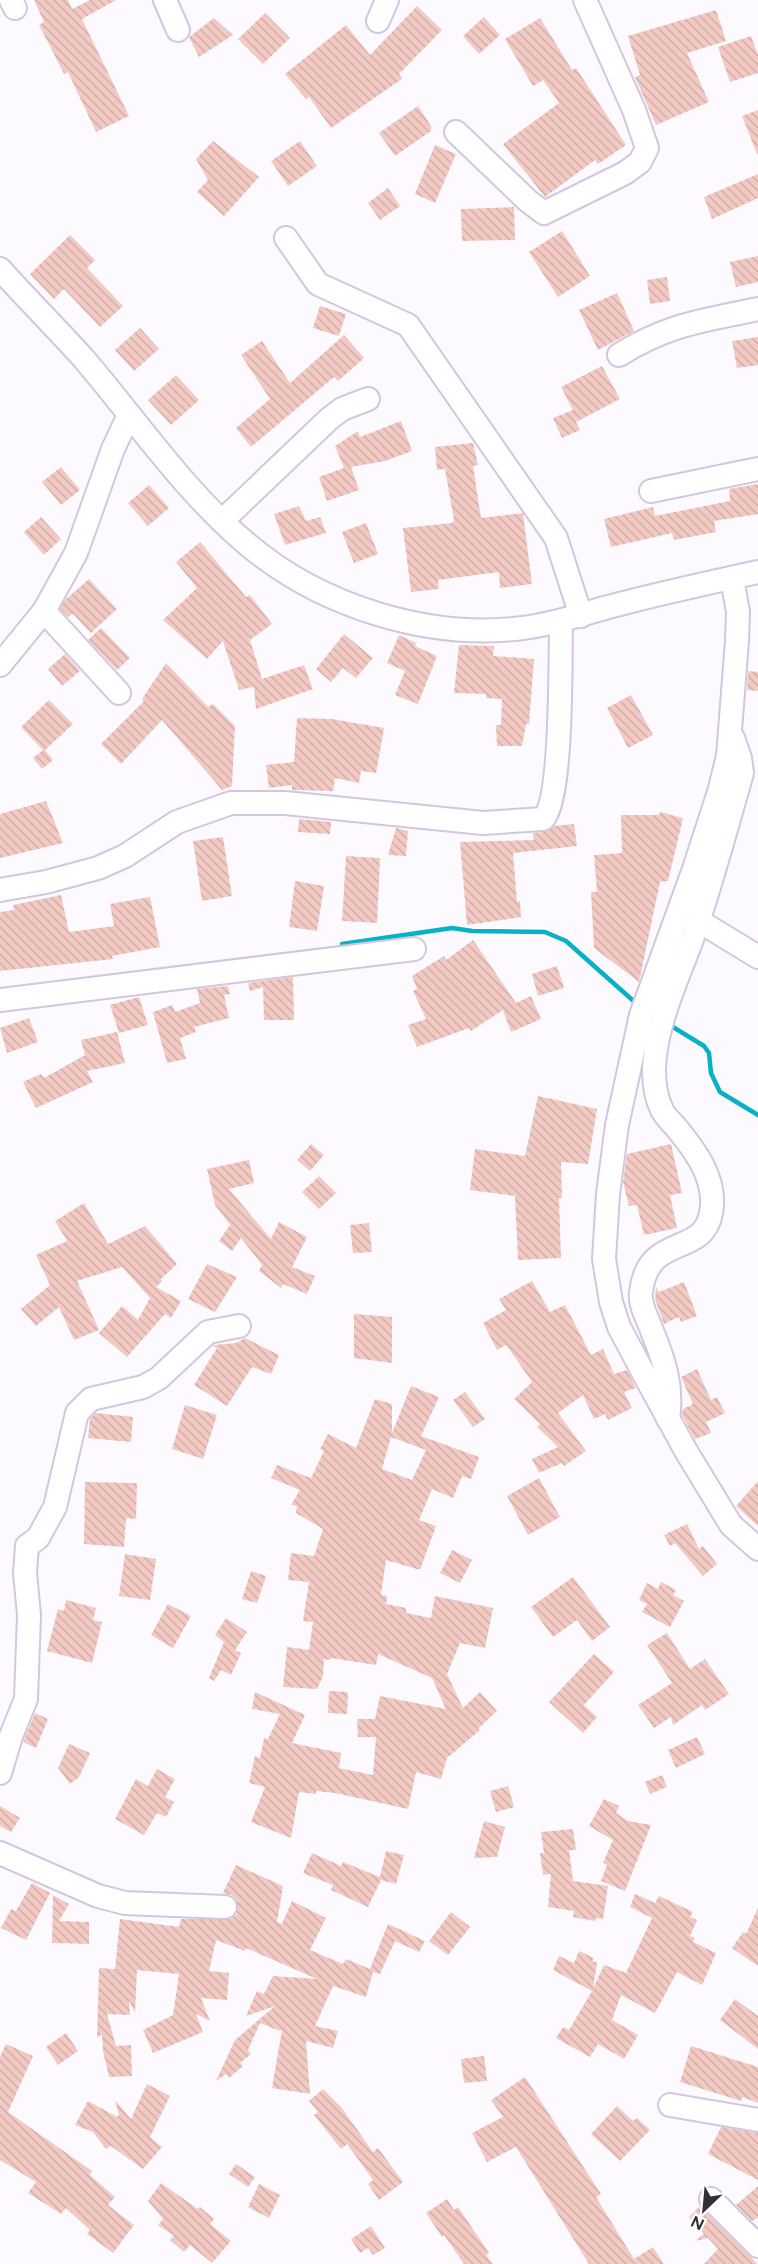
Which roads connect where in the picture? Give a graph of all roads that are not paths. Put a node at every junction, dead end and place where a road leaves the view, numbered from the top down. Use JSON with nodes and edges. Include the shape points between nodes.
{"nodes":[{"id":1,"x":165,"y":0,"type":"edge"},
{"id":2,"x":585,"y":0,"type":"edge"},
{"id":3,"x":178,"y":30,"type":"dead end"},
{"id":4,"x":456,"y":132,"type":"dead end"},
{"id":5,"x":286,"y":238,"type":"dead end"},
{"id":6,"x":0,"y":269,"type":"edge"},
{"id":7,"x":758,"y":309,"type":"edge"},
{"id":8,"x":619,"y":356,"type":"dead end"},
{"id":9,"x":368,"y":399,"type":"dead end"},
{"id":10,"x":129,"y":415,"type":"junction"},
{"id":11,"x":758,"y":469,"type":"edge"},
{"id":12,"x":651,"y":491,"type":"dead end"},
{"id":13,"x":222,"y":521,"type":"junction"},
{"id":14,"x":758,"y":572,"type":"edge"},
{"id":15,"x":732,"y":578,"type":"junction"},
{"id":16,"x":44,"y":611,"type":"junction"},
{"id":17,"x":571,"y":619,"type":"junction"},
{"id":18,"x":0,"y":664,"type":"edge"},
{"id":19,"x":119,"y":693,"type":"dead end"},
{"id":20,"x":731,"y":734,"type":"junction"},
{"id":21,"x":0,"y":890,"type":"edge"},
{"id":22,"x":699,"y":921,"type":"junction"},
{"id":23,"x":414,"y":949,"type":"dead end"},
{"id":24,"x":758,"y":957,"type":"edge"},
{"id":25,"x":0,"y":1000,"type":"edge"},
{"id":26,"x":239,"y":1326,"type":"dead end"},
{"id":27,"x":668,"y":1419,"type":"junction"},
{"id":28,"x":758,"y":1549,"type":"edge"},
{"id":29,"x":0,"y":1773,"type":"edge"},
{"id":30,"x":0,"y":1853,"type":"edge"},
{"id":31,"x":225,"y":1907,"type":"dead end"},
{"id":32,"x":670,"y":2105,"type":"dead end"},
{"id":33,"x":758,"y":2120,"type":"edge"},
{"id":34,"x":711,"y":2199,"type":"dead end"},
{"id":35,"x":758,"y":2246,"type":"edge"}],
"edges":[{"from":1,"to":3,"type":"street"},
{"from":2,"to":4,"type":"street","via":[[647,148],[640,162],[544,213]]},
{"from":5,"to":17,"type":"street","via":[[318,284],[408,325],[556,538]]},
{"from":6,"to":10,"type":"street"},
{"from":7,"to":8,"type":"street","via":[[698,320],[645,339]]},
{"from":9,"to":13,"type":"street","via":[[329,419]]},
{"from":10,"to":13,"type":"street"},
{"from":10,"to":16,"type":"street","via":[[76,553]]},
{"from":11,"to":12,"type":"street"},
{"from":13,"to":17,"type":"street","via":[[269,562],[300,580],[379,614],[448,628],[490,630]]},
{"from":14,"to":15,"type":"street"},
{"from":15,"to":17,"type":"street","via":[[657,594]]},
{"from":15,"to":20,"type":"street","via":[[738,612]]},
{"from":16,"to":18,"type":"street"},
{"from":16,"to":19,"type":"street"},
{"from":17,"to":21,"type":"street","via":[[555,782],[550,808],[543,819],[483,823],[285,803],[231,802],[177,822],[125,856],[98,868]]},
{"from":20,"to":22,"type":"street","via":[[742,773]]},
{"from":20,"to":27,"type":"street","via":[[719,792],[643,1007],[617,1125],[608,1194],[604,1259],[611,1302]]},
{"from":22,"to":24,"type":"street"},
{"from":22,"to":27,"type":"street","via":[[665,1016],[654,1068],[662,1110],[705,1167],[712,1193],[711,1213],[701,1233],[649,1263],[640,1295],[670,1379]]},
{"from":23,"to":25,"type":"street"},
{"from":26,"to":29,"type":"street","via":[[208,1332],[159,1378],[142,1387],[91,1399],[77,1413],[56,1507],[38,1538],[27,1546],[26,1699]]},
{"from":27,"to":28,"type":"street","via":[[731,1525]]},
{"from":30,"to":31,"type":"street","via":[[98,1896],[124,1903]]},
{"from":32,"to":33,"type":"street"},
{"from":34,"to":35,"type":"street"}]}
